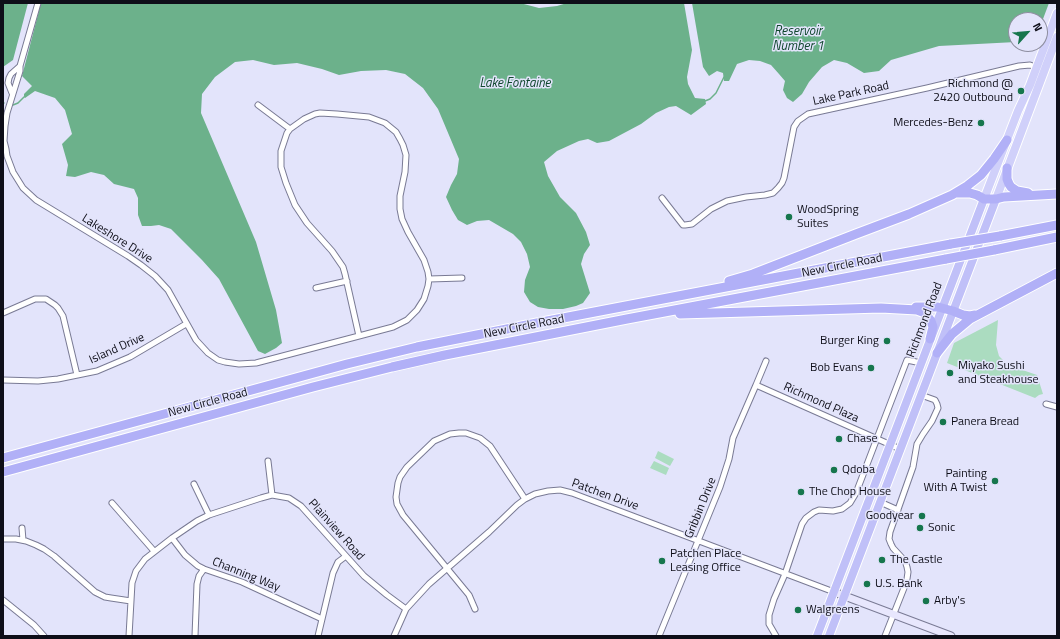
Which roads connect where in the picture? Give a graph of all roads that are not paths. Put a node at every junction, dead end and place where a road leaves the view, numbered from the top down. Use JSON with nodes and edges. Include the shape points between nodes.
{"nodes":[{"id":1,"x":38,"y":3,"type":"edge"},
{"id":2,"x":1057,"y":13,"type":"edge"},
{"id":3,"x":1057,"y":37,"type":"edge"},
{"id":4,"x":20,"y":66,"type":"junction"},
{"id":5,"x":1040,"y":69,"type":"junction"},
{"id":6,"x":12,"y":93,"type":"junction"},
{"id":7,"x":258,"y":105,"type":"dead end"},
{"id":8,"x":290,"y":129,"type":"junction"},
{"id":9,"x":1007,"y":140,"type":"junction"},
{"id":10,"x":4,"y":141,"type":"edge"},
{"id":11,"x":1007,"y":168,"type":"junction"},
{"id":12,"x":955,"y":194,"type":"junction"},
{"id":13,"x":1055,"y":194,"type":"edge"},
{"id":14,"x":662,"y":198,"type":"dead end"},
{"id":15,"x":984,"y":199,"type":"junction"},
{"id":16,"x":996,"y":200,"type":"junction"},
{"id":17,"x":1057,"y":225,"type":"edge"},
{"id":18,"x":1057,"y":237,"type":"edge"},
{"id":19,"x":1057,"y":273,"type":"edge"},
{"id":20,"x":462,"y":278,"type":"dead end"},
{"id":21,"x":429,"y":279,"type":"junction"},
{"id":22,"x":347,"y":281,"type":"junction"},
{"id":23,"x":316,"y":288,"type":"dead end"},
{"id":24,"x":632,"y":305,"type":"junction"},
{"id":25,"x":943,"y":307,"type":"junction"},
{"id":26,"x":887,"y":308,"type":"junction"},
{"id":27,"x":953,"y":310,"type":"junction"},
{"id":28,"x":3,"y":313,"type":"edge"},
{"id":29,"x":976,"y":315,"type":"junction"},
{"id":30,"x":627,"y":319,"type":"junction"},
{"id":31,"x":186,"y":324,"type":"junction"},
{"id":32,"x":359,"y":336,"type":"junction"},
{"id":33,"x":930,"y":340,"type":"junction"},
{"id":34,"x":937,"y":353,"type":"junction"},
{"id":35,"x":766,"y":362,"type":"dead end"},
{"id":36,"x":921,"y":363,"type":"junction"},
{"id":37,"x":77,"y":376,"type":"junction"},
{"id":38,"x":3,"y":380,"type":"edge"},
{"id":39,"x":756,"y":385,"type":"junction"},
{"id":40,"x":921,"y":395,"type":"junction"},
{"id":41,"x":1046,"y":404,"type":"dead end"},
{"id":42,"x":1057,"y":407,"type":"edge"},
{"id":43,"x":876,"y":439,"type":"junction"},
{"id":44,"x":890,"y":445,"type":"junction"},
{"id":45,"x":900,"y":449,"type":"junction"},
{"id":46,"x":3,"y":458,"type":"edge"},
{"id":47,"x":268,"y":461,"type":"dead end"},
{"id":48,"x":3,"y":472,"type":"edge"},
{"id":49,"x":194,"y":484,"type":"dead end"},
{"id":50,"x":272,"y":495,"type":"junction"},
{"id":51,"x":525,"y":499,"type":"junction"},
{"id":52,"x":880,"y":502,"type":"junction"},
{"id":53,"x":112,"y":503,"type":"dead end"},
{"id":54,"x":898,"y":510,"type":"junction"},
{"id":55,"x":209,"y":515,"type":"junction"},
{"id":56,"x":22,"y":528,"type":"dead end"},
{"id":57,"x":172,"y":538,"type":"junction"},
{"id":58,"x":3,"y":539,"type":"edge"},
{"id":59,"x":23,"y":540,"type":"junction"},
{"id":60,"x":698,"y":541,"type":"junction"},
{"id":61,"x":154,"y":551,"type":"junction"},
{"id":62,"x":346,"y":556,"type":"junction"},
{"id":63,"x":447,"y":568,"type":"junction"},
{"id":64,"x":204,"y":569,"type":"junction"},
{"id":65,"x":785,"y":574,"type":"junction"},
{"id":66,"x":834,"y":592,"type":"junction"},
{"id":67,"x":844,"y":597,"type":"junction"},
{"id":68,"x":3,"y":600,"type":"edge"},
{"id":69,"x":131,"y":601,"type":"junction"},
{"id":70,"x":406,"y":609,"type":"junction"},
{"id":71,"x":475,"y":609,"type":"dead end"},
{"id":72,"x":893,"y":614,"type":"junction"},
{"id":73,"x":322,"y":619,"type":"junction"},
{"id":74,"x":44,"y":636,"type":"edge"},
{"id":75,"x":129,"y":636,"type":"edge"},
{"id":76,"x":195,"y":636,"type":"edge"},
{"id":77,"x":318,"y":636,"type":"edge"},
{"id":78,"x":394,"y":636,"type":"edge"},
{"id":79,"x":659,"y":636,"type":"edge"},
{"id":80,"x":776,"y":636,"type":"edge"},
{"id":81,"x":817,"y":636,"type":"edge"},
{"id":82,"x":829,"y":636,"type":"edge"},
{"id":83,"x":885,"y":636,"type":"edge"},
{"id":84,"x":951,"y":636,"type":"edge"}],
"edges":[{"from":1,"to":4,"type":"street","name":"Lakeshore Drive"},
{"from":2,"to":5,"type":"main road","name":"Richmond Road"},
{"from":3,"to":5,"type":"main road","name":"Richmond Road"},
{"from":4,"to":6,"type":"street","name":"Lakeshore Drive"},
{"from":4,"to":6,"type":"street","name":"Lakeshore Drive","via":[[9,78]]},
{"from":5,"to":9,"type":"main road","name":"Richmond Road"},
{"from":5,"to":11,"type":"main road","name":"Richmond Road"},
{"from":5,"to":14,"type":"street","name":"Lake Park Road","via":[[1030,65],[1018,66],[808,114],[794,127],[784,178],[773,193],[727,201],[692,224],[683,225]]},
{"from":6,"to":10,"type":"street","name":"Lakeshore Drive"},
{"from":7,"to":8,"type":"street"},
{"from":8,"to":21,"type":"street","via":[[304,119],[325,113],[378,119],[396,132],[406,155],[400,196],[402,219],[424,260]]},
{"from":8,"to":22,"type":"street","via":[[283,144],[281,159],[290,194],[301,216],[340,262]]},
{"from":9,"to":12,"type":"highway","via":[[981,175]]},
{"from":9,"to":15,"type":"main road","name":"Richmond Road"},
{"from":10,"to":31,"type":"street","name":"Lakeshore Drive","via":[[13,172],[23,188],[46,207],[149,271],[168,290]]},
{"from":11,"to":13,"type":"highway","via":[[1009,184],[1016,191]]},
{"from":11,"to":16,"type":"main road","name":"Richmond Road"},
{"from":12,"to":15,"type":"highway","via":[[970,193]]},
{"from":12,"to":24,"type":"highway","via":[[753,274]]},
{"from":13,"to":16,"type":"highway"},
{"from":15,"to":16,"type":"highway"},
{"from":15,"to":25,"type":"highway","name":"Richmond Road"},
{"from":16,"to":27,"type":"highway","name":"Richmond Road"},
{"from":17,"to":24,"type":"highway","name":"New Circle Road","bridge":true},
{"from":18,"to":30,"type":"highway","name":"New Circle Road","bridge":true},
{"from":19,"to":29,"type":"highway"},
{"from":20,"to":21,"type":"street"},
{"from":21,"to":32,"type":"street","name":"Lakeshore Drive","via":[[421,304],[407,320],[393,327]]},
{"from":22,"to":23,"type":"street"},
{"from":22,"to":32,"type":"street"},
{"from":24,"to":46,"type":"highway","name":"New Circle Road","via":[[417,347],[347,364]]},
{"from":25,"to":26,"type":"highway"},
{"from":25,"to":27,"type":"highway"},
{"from":25,"to":33,"type":"highway","name":"Richmond Road"},
{"from":26,"to":30,"type":"highway","via":[[682,314]]},
{"from":26,"to":33,"type":"highway","via":[[925,313],[933,324]]},
{"from":27,"to":29,"type":"highway","via":[[963,316]]},
{"from":27,"to":34,"type":"highway","name":"Richmond Road"},
{"from":28,"to":37,"type":"street","via":[[35,299],[46,300],[55,305],[63,316]]},
{"from":29,"to":34,"type":"highway","via":[[963,323]]},
{"from":30,"to":48,"type":"highway","name":"New Circle Road","via":[[392,367]]},
{"from":31,"to":32,"type":"street","name":"Lakeshore Drive","via":[[208,353],[218,360],[239,364],[256,363]]},
{"from":31,"to":37,"type":"street","name":"Island Drive","via":[[130,357]]},
{"from":33,"to":36,"type":"highway","name":"Richmond Road"},
{"from":34,"to":40,"type":"highway","name":"Richmond Road"},
{"from":35,"to":39,"type":"street"},
{"from":36,"to":43,"type":"street","via":[[907,360]]},
{"from":36,"to":44,"type":"highway","name":"Richmond Road"},
{"from":37,"to":38,"type":"street","name":"Island Drive","via":[[38,381]]},
{"from":39,"to":43,"type":"street","name":"Richmond Plaza"},
{"from":39,"to":60,"type":"street","name":"Gribbin Drive","via":[[733,438],[724,475]]},
{"from":40,"to":45,"type":"highway","name":"Richmond Road"},
{"from":40,"to":54,"type":"street","via":[[935,400],[938,408],[917,444],[913,467]]},
{"from":41,"to":42,"type":"street"},
{"from":43,"to":44,"type":"street","name":"Richmond Plaza"},
{"from":43,"to":65,"type":"street","via":[[850,503],[842,509],[819,510],[809,514],[802,524]]},
{"from":44,"to":45,"type":"street","name":"Richmond Plaza"},
{"from":44,"to":66,"type":"highway","name":"Richmond Road"},
{"from":45,"to":52,"type":"highway","name":"Richmond Road"},
{"from":47,"to":50,"type":"street"},
{"from":49,"to":55,"type":"street"},
{"from":50,"to":55,"type":"street","name":"Plainview Road"},
{"from":50,"to":62,"type":"street","name":"Plainview Road","via":[[289,498],[301,506]]},
{"from":51,"to":60,"type":"street","name":"Patchen Drive","via":[[548,491],[566,491]]},
{"from":51,"to":63,"type":"street","name":"Patchen Drive"},
{"from":51,"to":63,"type":"street","via":[[495,452],[480,438],[459,433],[443,436],[431,443],[403,473],[396,497],[403,515]]},
{"from":52,"to":54,"type":"street"},
{"from":52,"to":67,"type":"highway","name":"Richmond Road"},
{"from":53,"to":61,"type":"street"},
{"from":54,"to":72,"type":"street","via":[[890,539],[893,548],[905,560],[908,572]]},
{"from":55,"to":57,"type":"street","name":"Plainview Road"},
{"from":56,"to":59,"type":"street"},
{"from":57,"to":61,"type":"street","name":"Plainview Road"},
{"from":57,"to":64,"type":"street","name":"Channing Way","via":[[192,562]]},
{"from":58,"to":59,"type":"street"},
{"from":59,"to":69,"type":"street","via":[[44,549],[95,592],[105,597]]},
{"from":60,"to":65,"type":"street","name":"Patchen Drive"},
{"from":60,"to":79,"type":"street","name":"Gribbin Drive"},
{"from":61,"to":69,"type":"street","name":"Plainview Road","via":[[136,571]]},
{"from":62,"to":70,"type":"street","name":"Plainview Road","via":[[364,576]]},
{"from":62,"to":73,"type":"street","via":[[338,562],[333,573]]},
{"from":63,"to":70,"type":"street","name":"Patchen Drive"},
{"from":63,"to":71,"type":"street","via":[[469,595]]},
{"from":64,"to":73,"type":"street","name":"Channing Way","via":[[242,582]]},
{"from":64,"to":76,"type":"street","via":[[198,584]]},
{"from":65,"to":66,"type":"street","name":"Patchen Drive"},
{"from":65,"to":80,"type":"street","via":[[769,615],[769,624]]},
{"from":66,"to":67,"type":"main road"},
{"from":66,"to":81,"type":"highway","name":"Richmond Road"},
{"from":67,"to":72,"type":"main road"},
{"from":67,"to":82,"type":"highway","name":"Richmond Road"},
{"from":68,"to":74,"type":"street"},
{"from":69,"to":75,"type":"street","name":"Plainview Road"},
{"from":70,"to":78,"type":"street","name":"Patchen Drive"},
{"from":72,"to":83,"type":"street"},
{"from":72,"to":84,"type":"main road"},
{"from":73,"to":77,"type":"street"}]}
